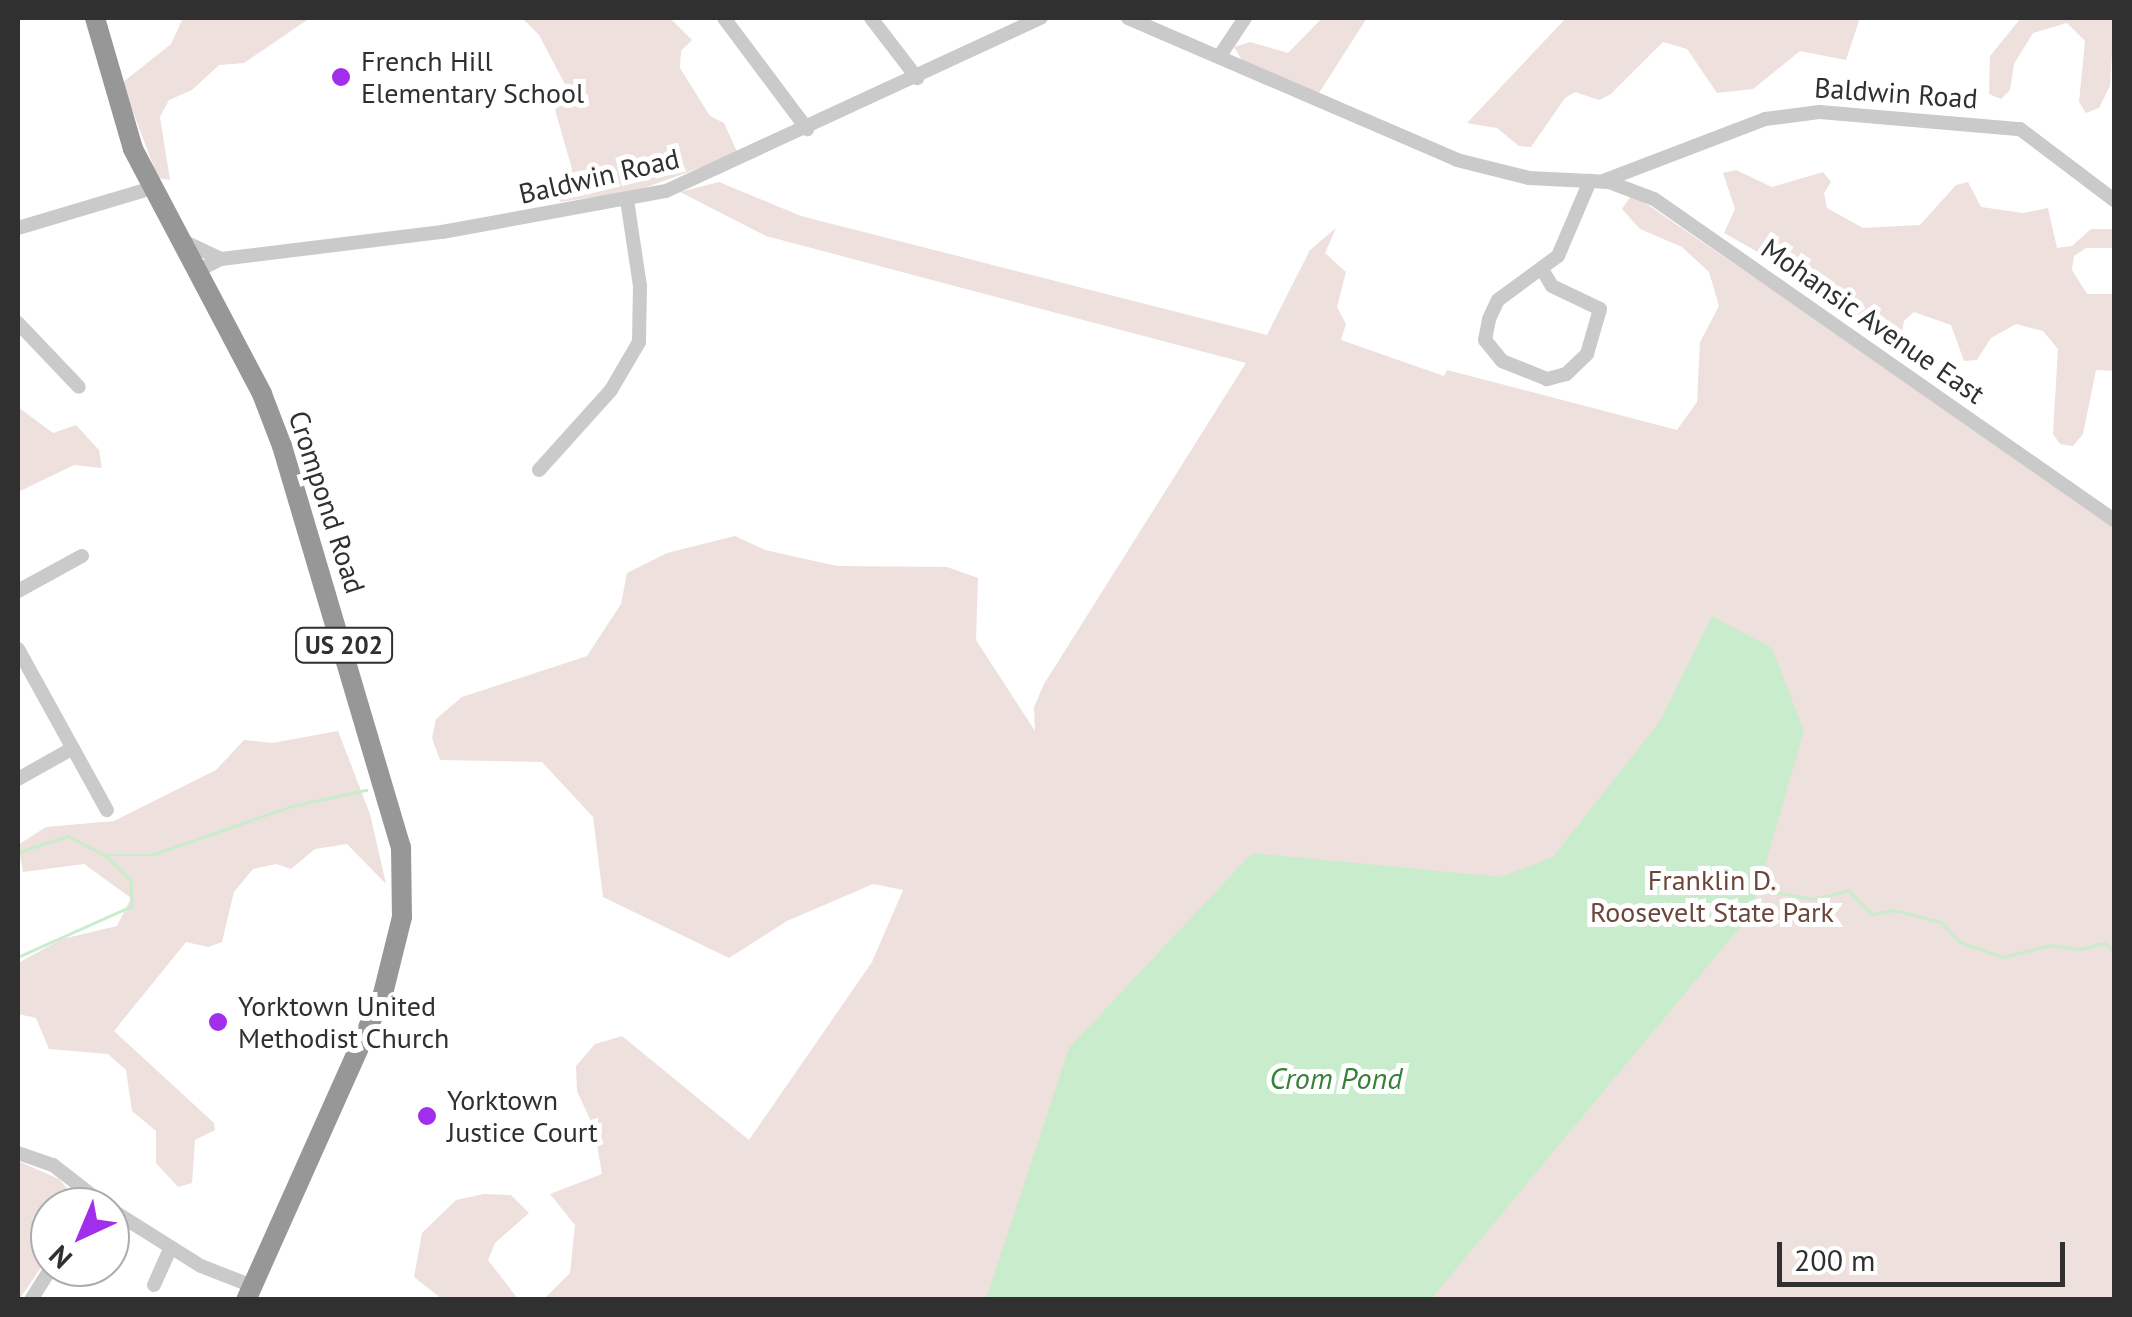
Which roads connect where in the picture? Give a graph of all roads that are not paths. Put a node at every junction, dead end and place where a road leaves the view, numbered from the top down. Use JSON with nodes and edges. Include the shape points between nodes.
{"nodes":[{"id":1,"x":96,"y":18,"type":"edge"},
{"id":2,"x":724,"y":18,"type":"edge"},
{"id":3,"x":872,"y":18,"type":"edge"},
{"id":4,"x":1041,"y":18,"type":"edge"},
{"id":5,"x":1128,"y":18,"type":"edge"},
{"id":6,"x":1245,"y":18,"type":"edge"},
{"id":7,"x":1023,"y":21,"type":"edge"},
{"id":8,"x":1219,"y":57,"type":"junction"},
{"id":9,"x":917,"y":78,"type":"junction"},
{"id":10,"x":807,"y":129,"type":"junction"},
{"id":11,"x":1596,"y":181,"type":"junction"},
{"id":12,"x":152,"y":188,"type":"junction"},
{"id":13,"x":627,"y":200,"type":"junction"},
{"id":14,"x":2114,"y":200,"type":"edge"},
{"id":15,"x":18,"y":228,"type":"edge"},
{"id":16,"x":180,"y":240,"type":"junction"},
{"id":17,"x":221,"y":259,"type":"junction"},
{"id":18,"x":197,"y":271,"type":"junction"},
{"id":19,"x":1542,"y":271,"type":"junction"},
{"id":20,"x":18,"y":323,"type":"edge"},
{"id":21,"x":79,"y":387,"type":"dead end"},
{"id":22,"x":539,"y":470,"type":"dead end"},
{"id":23,"x":2114,"y":520,"type":"edge"},
{"id":24,"x":82,"y":556,"type":"dead end"},
{"id":25,"x":18,"y":591,"type":"edge"},
{"id":26,"x":18,"y":649,"type":"edge"},
{"id":27,"x":73,"y":748,"type":"junction"},
{"id":28,"x":18,"y":779,"type":"edge"},
{"id":29,"x":107,"y":810,"type":"dead end"},
{"id":30,"x":18,"y":1153,"type":"edge"},
{"id":31,"x":82,"y":1187,"type":"edge"},
{"id":32,"x":130,"y":1222,"type":"edge"},
{"id":33,"x":170,"y":1249,"type":"junction"},
{"id":34,"x":154,"y":1285,"type":"dead end"},
{"id":35,"x":249,"y":1293,"type":"edge"}],
"edges":[{"from":1,"to":12,"type":"highway","name":"Crompond Road","number":"US 202","via":[[119,109]]},
{"from":2,"to":10,"type":"street"},
{"from":3,"to":9,"type":"street"},
{"from":4,"to":7,"type":"street","name":"Baldwin Road"},
{"from":5,"to":8,"type":"street","name":"Baldwin Road"},
{"from":6,"to":8,"type":"street"},
{"from":7,"to":9,"type":"street","name":"Baldwin Road"},
{"from":8,"to":11,"type":"street","name":"Baldwin Road","via":[[1457,160],[1529,178]]},
{"from":9,"to":10,"type":"street","name":"Baldwin Road"},
{"from":10,"to":13,"type":"street","name":"Baldwin Road","via":[[690,182]]},
{"from":11,"to":14,"type":"street","name":"Baldwin Road","via":[[1765,119],[1820,112],[2020,129]]},
{"from":11,"to":19,"type":"street","via":[[1558,256]]},
{"from":11,"to":23,"type":"street","name":"Mohansic Avenue East","via":[[1674,210]]},
{"from":12,"to":15,"type":"street"},
{"from":12,"to":16,"type":"highway","name":"Crompond Road","number":"US 202"},
{"from":13,"to":17,"type":"street","name":"Baldwin Road"},
{"from":13,"to":22,"type":"street","via":[[640,286],[639,342],[611,390]]},
{"from":16,"to":17,"type":"street"},
{"from":16,"to":18,"type":"highway","name":"Crompond Road","number":"US 202"},
{"from":17,"to":18,"type":"street","name":"Baldwin Road"},
{"from":18,"to":35,"type":"highway","name":"Crompond Road","number":"US 202","via":[[282,446],[394,811],[403,873],[402,918],[384,994]]},
{"from":19,"to":19,"type":"street","via":[[1498,300],[1485,340],[1502,361],[1547,379],[1566,374],[1586,354],[1600,309],[1552,286]]},
{"from":20,"to":21,"type":"street"},
{"from":24,"to":25,"type":"street"},
{"from":26,"to":27,"type":"street"},
{"from":27,"to":28,"type":"street"},
{"from":27,"to":29,"type":"street"},
{"from":30,"to":31,"type":"street","via":[[52,1164]]},
{"from":32,"to":33,"type":"street"},
{"from":33,"to":34,"type":"street"},
{"from":33,"to":35,"type":"street"}]}
